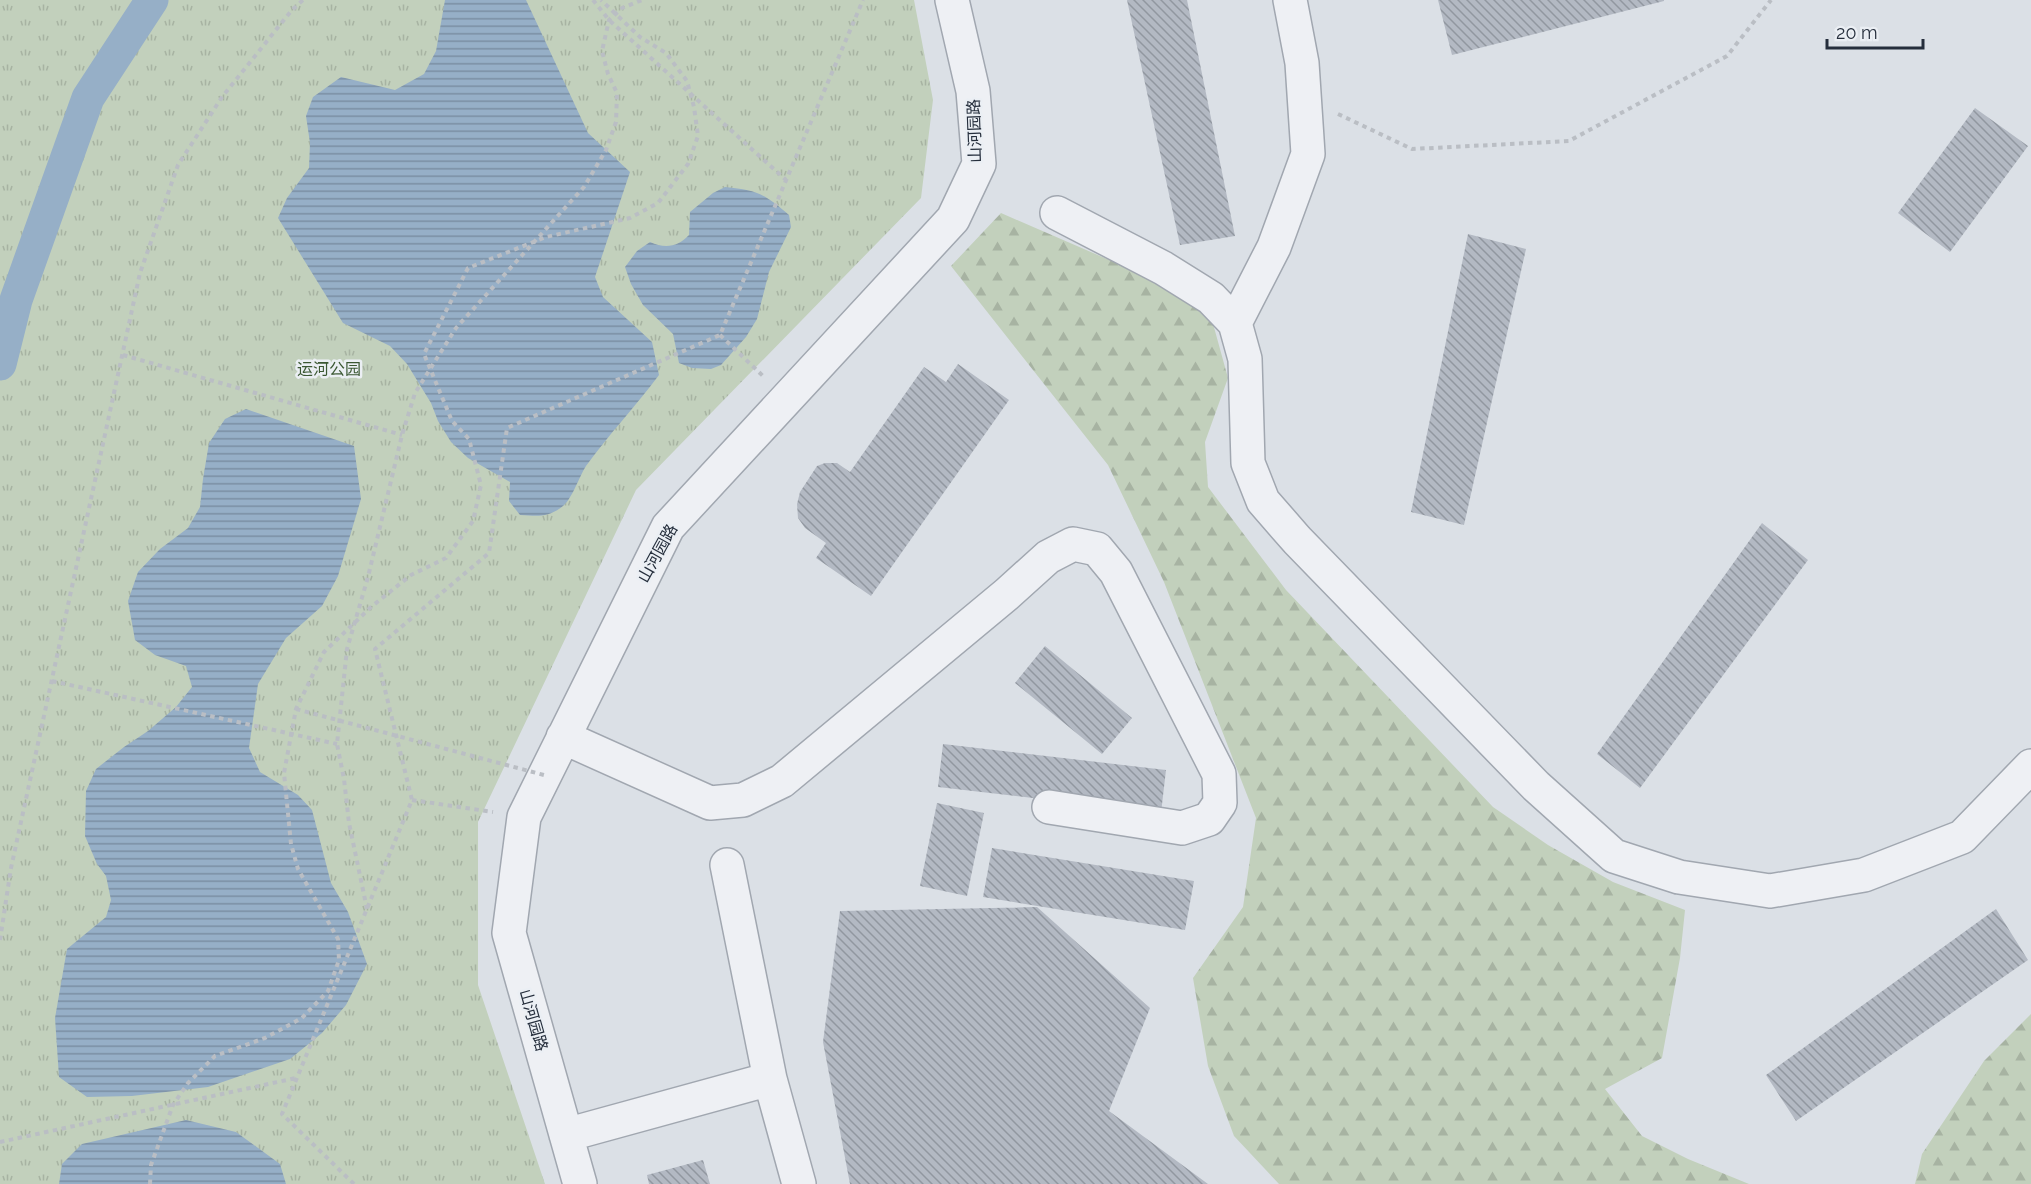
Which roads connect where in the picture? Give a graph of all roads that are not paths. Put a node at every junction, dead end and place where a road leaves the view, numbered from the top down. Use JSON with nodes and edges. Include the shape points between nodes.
{"nodes":[{"id":1,"x":952,"y":0,"type":"edge"},
{"id":2,"x":1290,"y":0,"type":"edge"},
{"id":3,"x":1057,"y":213,"type":"dead end"},
{"id":4,"x":1235,"y":323,"type":"junction"},
{"id":5,"x":563,"y":737,"type":"junction"},
{"id":6,"x":2031,"y":766,"type":"edge"},
{"id":7,"x":1049,"y":807,"type":"dead end"},
{"id":8,"x":727,"y":865,"type":"dead end"},
{"id":9,"x":770,"y":1079,"type":"junction"},
{"id":10,"x":566,"y":1135,"type":"junction"},
{"id":11,"x":580,"y":1184,"type":"edge"},
{"id":12,"x":799,"y":1184,"type":"edge"}],
"edges":[{"from":1,"to":5,"type":"street","name":"山河园路","via":[[973,91],[979,164],[953,219],[668,527]]},
{"from":2,"to":4,"type":"street","via":[[1302,63],[1308,154],[1274,247]]},
{"from":3,"to":4,"type":"street","via":[[1163,267],[1211,298]]},
{"from":4,"to":6,"type":"street","via":[[1245,359],[1248,463],[1263,501],[1536,786],[1614,856],[1679,877],[1770,891],[1864,875],[1962,837]]},
{"from":5,"to":7,"type":"street","via":[[710,803],[743,800],[782,781],[1048,557],[1073,544],[1097,549],[1116,572],[1219,774],[1220,803],[1209,819],[1182,828]]},
{"from":5,"to":10,"type":"street","name":"山河园路","via":[[524,817],[509,933]]},
{"from":8,"to":9,"type":"street"},
{"from":9,"to":10,"type":"street"},
{"from":9,"to":12,"type":"street"},
{"from":10,"to":11,"type":"street","name":"山河园路"}]}
